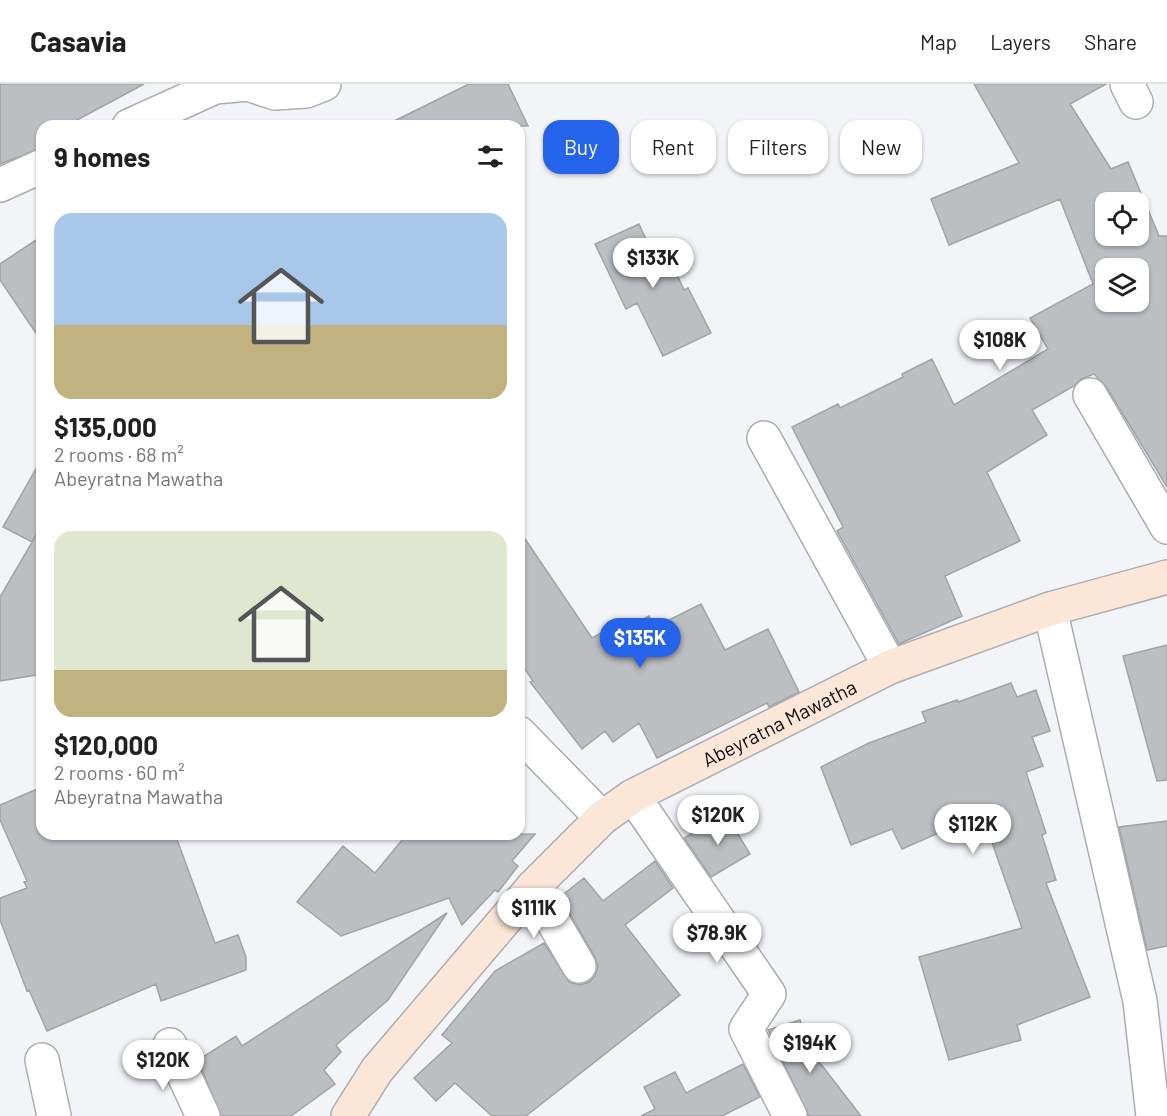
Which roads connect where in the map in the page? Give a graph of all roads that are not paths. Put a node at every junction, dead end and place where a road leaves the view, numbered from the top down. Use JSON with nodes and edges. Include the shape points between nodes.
{"nodes":[{"id":1,"x":324,"y":84,"type":"edge"},
{"id":2,"x":142,"y":120,"type":"edge"},
{"id":3,"x":36,"y":169,"type":"edge"},
{"id":4,"x":0,"y":185,"type":"edge"},
{"id":5,"x":1090,"y":395,"type":"dead end"},
{"id":6,"x":764,"y":438,"type":"dead end"},
{"id":7,"x":1167,"y":527,"type":"edge"},
{"id":8,"x":1167,"y":577,"type":"edge"},
{"id":9,"x":1050,"y":609,"type":"junction"},
{"id":10,"x":890,"y":667,"type":"junction"},
{"id":11,"x":525,"y":739,"type":"edge"},
{"id":12,"x":633,"y":796,"type":"junction"},
{"id":13,"x":602,"y":818,"type":"junction"},
{"id":14,"x":533,"y":887,"type":"junction"},
{"id":15,"x":579,"y":966,"type":"dead end"},
{"id":16,"x":170,"y":1045,"type":"dead end"},
{"id":17,"x":42,"y":1060,"type":"dead end"},
{"id":18,"x":54,"y":1116,"type":"edge"},
{"id":19,"x":203,"y":1116,"type":"edge"},
{"id":20,"x":348,"y":1116,"type":"edge"},
{"id":21,"x":790,"y":1116,"type":"edge"},
{"id":22,"x":1153,"y":1116,"type":"edge"}],
"edges":[{"from":1,"to":2,"type":"street","via":[[306,91],[275,93],[248,84],[215,87]]},
{"from":3,"to":4,"type":"street"},
{"from":5,"to":7,"type":"street"},
{"from":6,"to":10,"type":"street"},
{"from":8,"to":9,"type":"street","name":"Abeyratna Mawatha"},
{"from":9,"to":10,"type":"street","name":"Abeyratna Mawatha"},
{"from":9,"to":22,"type":"street","via":[[1140,1001]]},
{"from":10,"to":12,"type":"street","name":"Abeyratna Mawatha"},
{"from":11,"to":13,"type":"street"},
{"from":12,"to":13,"type":"street","name":"Abeyratna Mawatha"},
{"from":12,"to":21,"type":"street","via":[[769,994],[746,1029]]},
{"from":13,"to":14,"type":"street","name":"Abeyratna Mawatha"},
{"from":14,"to":15,"type":"street"},
{"from":14,"to":20,"type":"street","name":"Abeyratna Mawatha","via":[[377,1070]]},
{"from":16,"to":19,"type":"street"},
{"from":17,"to":18,"type":"street"}]}
